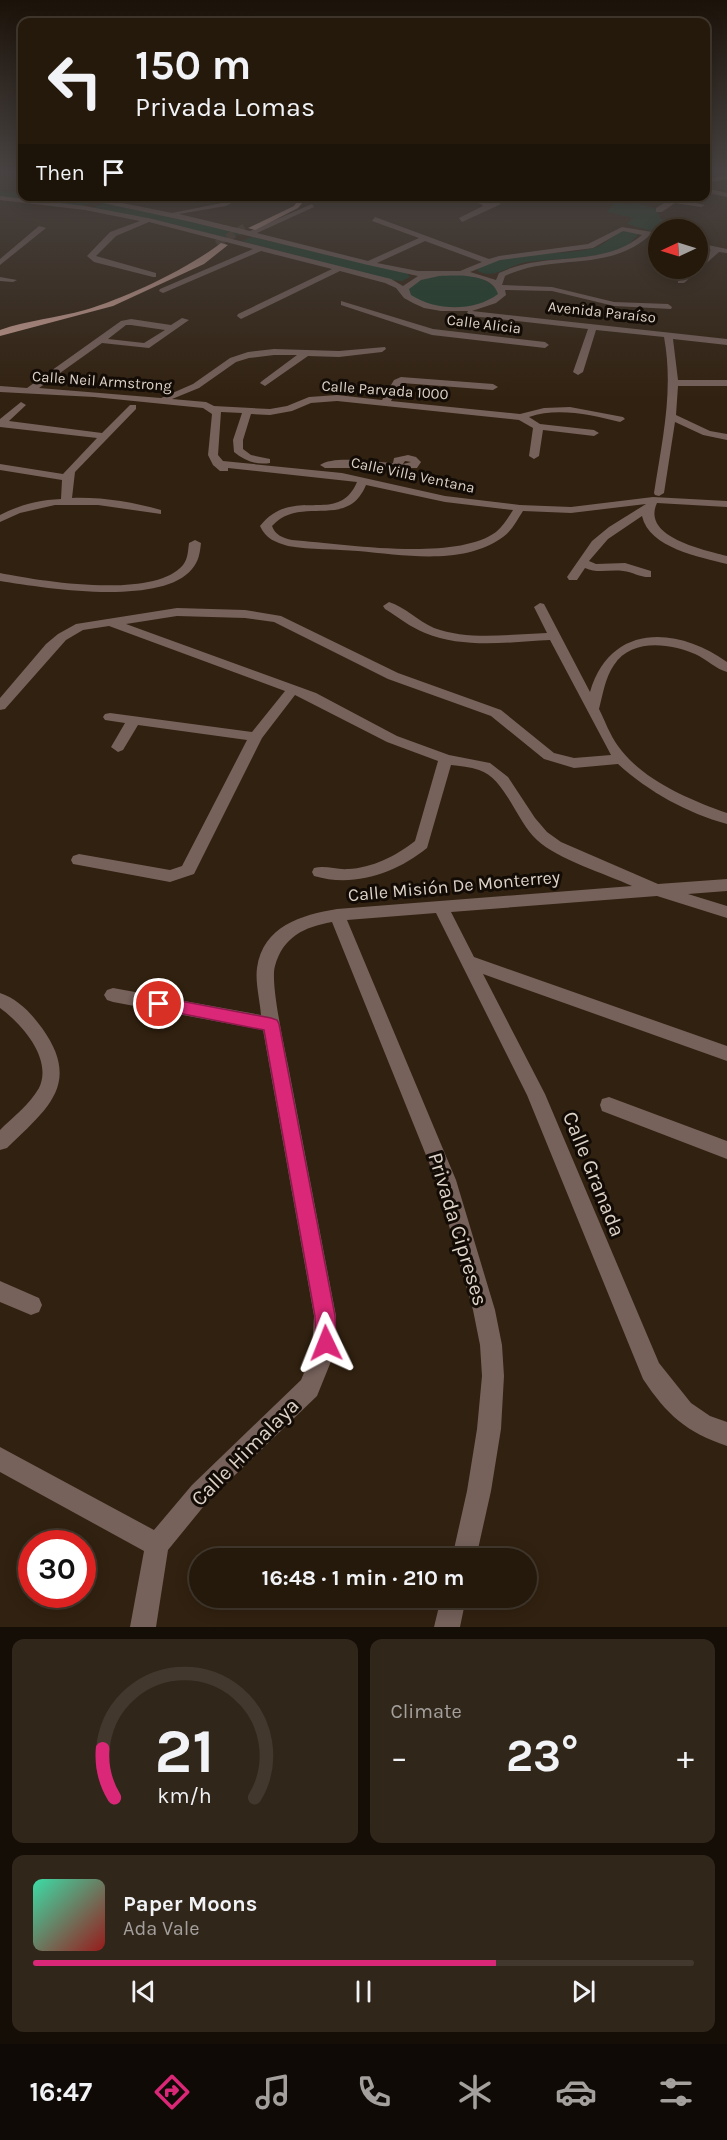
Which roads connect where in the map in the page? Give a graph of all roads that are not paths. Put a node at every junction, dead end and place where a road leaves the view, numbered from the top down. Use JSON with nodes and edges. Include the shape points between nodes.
{"nodes":[{"id":1,"x":19,"y":247,"type":"edge"},
{"id":2,"x":100,"y":247,"type":"edge"},
{"id":3,"x":221,"y":247,"type":"tunnel mouth"},
{"id":4,"x":245,"y":247,"type":"edge"},
{"id":5,"x":313,"y":247,"type":"edge"},
{"id":6,"x":405,"y":247,"type":"edge"},
{"id":7,"x":453,"y":247,"type":"edge"},
{"id":8,"x":582,"y":247,"type":"edge"},
{"id":9,"x":631,"y":247,"type":"edge"},
{"id":10,"x":708,"y":247,"type":"edge"},
{"id":11,"x":259,"y":249,"type":"junction"},
{"id":12,"x":717,"y":249,"type":"junction"},
{"id":13,"x":727,"y":251,"type":"edge"},
{"id":14,"x":708,"y":257,"type":"edge"},
{"id":15,"x":489,"y":261,"type":"junction"},
{"id":16,"x":0,"y":263,"type":"edge"},
{"id":17,"x":370,"y":263,"type":"junction"},
{"id":18,"x":476,"y":267,"type":"junction"},
{"id":19,"x":338,"y":269,"type":"junction"},
{"id":20,"x":407,"y":272,"type":"junction"},
{"id":21,"x":457,"y":273,"type":"junction"},
{"id":22,"x":436,"y":274,"type":"junction"},
{"id":23,"x":153,"y":275,"type":"dead end"},
{"id":24,"x":502,"y":275,"type":"junction"},
{"id":25,"x":0,"y":279,"type":"edge"},
{"id":26,"x":13,"y":280,"type":"dead end"},
{"id":27,"x":388,"y":281,"type":"junction"},
{"id":28,"x":499,"y":286,"type":"junction"},
{"id":29,"x":163,"y":291,"type":"dead end"},
{"id":30,"x":405,"y":293,"type":"junction"},
{"id":31,"x":344,"y":303,"type":"dead end"},
{"id":32,"x":483,"y":306,"type":"junction"},
{"id":33,"x":668,"y":307,"type":"dead end"},
{"id":34,"x":436,"y":313,"type":"junction"},
{"id":35,"x":242,"y":316,"type":"dead end"},
{"id":36,"x":497,"y":316,"type":"junction"},
{"id":37,"x":185,"y":320,"type":"dead end"},
{"id":38,"x":593,"y":326,"type":"junction"},
{"id":39,"x":421,"y":327,"type":"junction"},
{"id":40,"x":171,"y":328,"type":"junction"},
{"id":41,"x":0,"y":331,"type":"edge"},
{"id":42,"x":552,"y":334,"type":"junction"},
{"id":43,"x":668,"y":335,"type":"junction"},
{"id":44,"x":99,"y":340,"type":"junction"},
{"id":45,"x":727,"y":342,"type":"edge"},
{"id":46,"x":382,"y":349,"type":"dead end"},
{"id":47,"x":537,"y":353,"type":"dead end"},
{"id":48,"x":305,"y":354,"type":"junction"},
{"id":49,"x":578,"y":372,"type":"dead end"},
{"id":50,"x":265,"y":382,"type":"dead end"},
{"id":51,"x":675,"y":383,"type":"junction"},
{"id":52,"x":727,"y":383,"type":"edge"},
{"id":53,"x":493,"y":387,"type":"dead end"},
{"id":54,"x":0,"y":389,"type":"edge"},
{"id":55,"x":30,"y":390,"type":"junction"},
{"id":56,"x":164,"y":399,"type":"junction"},
{"id":57,"x":385,"y":403,"type":"junction"},
{"id":58,"x":21,"y":405,"type":"dead end"},
{"id":59,"x":133,"y":407,"type":"dead end"},
{"id":60,"x":213,"y":409,"type":"junction"},
{"id":61,"x":247,"y":412,"type":"junction"},
{"id":62,"x":671,"y":416,"type":"junction"},
{"id":63,"x":521,"y":417,"type":"junction"},
{"id":64,"x":620,"y":419,"type":"dead end"},
{"id":65,"x":1,"y":423,"type":"edge"},
{"id":66,"x":538,"y":427,"type":"junction"},
{"id":67,"x":594,"y":433,"type":"dead end"},
{"id":68,"x":103,"y":436,"type":"junction"},
{"id":69,"x":727,"y":437,"type":"edge"},
{"id":70,"x":534,"y":456,"type":"dead end"},
{"id":71,"x":398,"y":462,"type":"dead end"},
{"id":72,"x":0,"y":467,"type":"edge"},
{"id":73,"x":67,"y":478,"type":"junction"},
{"id":74,"x":363,"y":480,"type":"junction"},
{"id":75,"x":654,"y":501,"type":"junction"},
{"id":76,"x":66,"y":502,"type":"junction"},
{"id":77,"x":727,"y":504,"type":"edge"},
{"id":78,"x":520,"y":508,"type":"junction"},
{"id":79,"x":157,"y":512,"type":"dead end"},
{"id":80,"x":0,"y":519,"type":"edge"},
{"id":81,"x":195,"y":543,"type":"dead end"},
{"id":82,"x":585,"y":559,"type":"junction"},
{"id":83,"x":727,"y":560,"type":"edge"},
{"id":84,"x":646,"y":574,"type":"dead end"},
{"id":85,"x":0,"y":577,"type":"edge"},
{"id":86,"x":573,"y":577,"type":"dead end"},
{"id":87,"x":389,"y":606,"type":"dead end"},
{"id":88,"x":540,"y":608,"type":"dead end"},
{"id":89,"x":112,"y":623,"type":"junction"},
{"id":90,"x":554,"y":636,"type":"junction"},
{"id":91,"x":727,"y":668,"type":"edge"},
{"id":92,"x":293,"y":688,"type":"junction"},
{"id":93,"x":0,"y":706,"type":"edge"},
{"id":94,"x":592,"y":709,"type":"junction"},
{"id":95,"x":110,"y":717,"type":"dead end"},
{"id":96,"x":134,"y":720,"type":"junction"},
{"id":97,"x":256,"y":737,"type":"junction"},
{"id":98,"x":118,"y":747,"type":"dead end"},
{"id":99,"x":446,"y":759,"type":"junction"},
{"id":100,"x":621,"y":759,"type":"junction"},
{"id":101,"x":727,"y":819,"type":"edge"},
{"id":102,"x":79,"y":860,"type":"dead end"},
{"id":103,"x":320,"y":872,"type":"dead end"},
{"id":104,"x":727,"y":885,"type":"edge"},
{"id":105,"x":653,"y":889,"type":"junction"},
{"id":106,"x":441,"y":908,"type":"junction"},
{"id":107,"x":727,"y":912,"type":"edge"},
{"id":108,"x":337,"y":915,"type":"junction"},
{"id":109,"x":470,"y":962,"type":"junction"},
{"id":110,"x":113,"y":995,"type":"dead end"},
{"id":111,"x":0,"y":1000,"type":"edge"},
{"id":112,"x":271,"y":1024,"type":"junction"},
{"id":113,"x":727,"y":1054,"type":"edge"},
{"id":114,"x":609,"y":1105,"type":"dead end"},
{"id":115,"x":7,"y":1126,"type":"edge"},
{"id":116,"x":0,"y":1142,"type":"edge"},
{"id":117,"x":727,"y":1150,"type":"edge"},
{"id":118,"x":0,"y":1291,"type":"edge"},
{"id":119,"x":31,"y":1305,"type":"dead end"},
{"id":120,"x":727,"y":1434,"type":"edge"},
{"id":121,"x":0,"y":1459,"type":"edge"},
{"id":122,"x":157,"y":1545,"type":"junction"},
{"id":123,"x":466,"y":1548,"type":"edge"},
{"id":124,"x":452,"y":1608,"type":"edge"},
{"id":125,"x":143,"y":1627,"type":"edge"},
{"id":126,"x":447,"y":1627,"type":"edge"}],
"edges":[{"from":1,"to":16,"type":"street"},
{"from":2,"to":23,"type":"street","via":[[91,256],[97,260]]},
{"from":3,"to":41,"type":"main road","via":[[201,262],[110,304]]},
{"from":4,"to":11,"type":"street"},
{"from":5,"to":17,"type":"street"},
{"from":6,"to":17,"type":"street"},
{"from":7,"to":15,"type":"street"},
{"from":8,"to":15,"type":"street"},
{"from":9,"to":24,"type":"street","via":[[587,259],[533,263]]},
{"from":10,"to":12,"type":"street"},
{"from":11,"to":19,"type":"street"},
{"from":11,"to":29,"type":"street"},
{"from":12,"to":13,"type":"street"},
{"from":12,"to":14,"type":"street"},
{"from":15,"to":18,"type":"street"},
{"from":17,"to":20,"type":"street"},
{"from":18,"to":21,"type":"street"},
{"from":18,"to":24,"type":"street","via":[[483,274]]},
{"from":19,"to":27,"type":"street"},
{"from":19,"to":35,"type":"street"},
{"from":20,"to":22,"type":"street"},
{"from":20,"to":27,"type":"street","via":[[412,276],[410,280]]},
{"from":21,"to":22,"type":"street"},
{"from":21,"to":28,"type":"street","via":[[486,278]]},
{"from":22,"to":30,"type":"street","via":[[412,281]]},
{"from":24,"to":28,"type":"street"},
{"from":25,"to":26,"type":"street"},
{"from":27,"to":30,"type":"street"},
{"from":28,"to":32,"type":"street","via":[[502,295]]},
{"from":28,"to":33,"type":"street","via":[[552,290],[614,304]]},
{"from":30,"to":34,"type":"street"},
{"from":31,"to":39,"type":"street","name":"Calle Alicia","via":[[378,317]]},
{"from":32,"to":34,"type":"street"},
{"from":32,"to":36,"type":"street","name":"Avenida Paraíso"},
{"from":34,"to":36,"type":"street","name":"Avenida Paraíso"},
{"from":34,"to":39,"type":"street"},
{"from":36,"to":42,"type":"street","name":"Avenida Paraíso"},
{"from":37,"to":40,"type":"street"},
{"from":38,"to":42,"type":"street","name":"Avenida Paraíso"},
{"from":38,"to":43,"type":"street","name":"Avenida Paraíso"},
{"from":38,"to":49,"type":"street"},
{"from":39,"to":42,"type":"street","name":"Calle Alicia","via":[[432,332]]},
{"from":40,"to":44,"type":"street","via":[[128,322]]},
{"from":40,"to":44,"type":"street","via":[[146,346]]},
{"from":42,"to":47,"type":"street"},
{"from":43,"to":45,"type":"street"},
{"from":43,"to":51,"type":"street","name":"Avenida Paraíso"},
{"from":44,"to":55,"type":"street"},
{"from":46,"to":48,"type":"street"},
{"from":48,"to":50,"type":"street"},
{"from":48,"to":56,"type":"street","via":[[248,355],[233,360],[196,386]]},
{"from":51,"to":52,"type":"street"},
{"from":51,"to":62,"type":"street","name":"Avenida Paraíso"},
{"from":53,"to":57,"type":"street","via":[[401,380]]},
{"from":54,"to":55,"type":"street","name":"Calle Neil Armstrong"},
{"from":55,"to":56,"type":"street","name":"Calle Neil Armstrong"},
{"from":56,"to":60,"type":"street","name":"Calle Neil Armstrong"},
{"from":57,"to":61,"type":"street","name":"Calle Parvada 1000","via":[[330,398],[309,400],[276,412]]},
{"from":57,"to":63,"type":"street","name":"Calle Parvada 1000"},
{"from":58,"to":65,"type":"street"},
{"from":59,"to":68,"type":"street"},
{"from":60,"to":61,"type":"street","name":"Calle Parvada 1000"},
{"from":60,"to":74,"type":"street","name":"Calle Villa Ventana","via":[[217,413],[213,455],[223,469],[328,474]]},
{"from":61,"to":71,"type":"street","via":[[238,450],[248,458],[341,466],[373,459]]},
{"from":62,"to":69,"type":"street","via":[[707,433]]},
{"from":62,"to":75,"type":"street","name":"Avenida Paraíso"},
{"from":63,"to":64,"type":"street","via":[[562,410]]},
{"from":63,"to":66,"type":"street"},
{"from":65,"to":68,"type":"street"},
{"from":66,"to":67,"type":"street"},
{"from":66,"to":70,"type":"street"},
{"from":68,"to":73,"type":"street"},
{"from":72,"to":73,"type":"street"},
{"from":73,"to":76,"type":"street"},
{"from":74,"to":78,"type":"street","name":"Calle Villa Ventana","via":[[445,499]]},
{"from":74,"to":78,"type":"street","via":[[360,495],[351,503],[285,510],[269,522],[268,531],[292,543],[447,551],[471,548],[495,537]]},
{"from":75,"to":77,"type":"street","name":"Calle Villa Ventana"},
{"from":75,"to":78,"type":"street","name":"Calle Villa Ventana","via":[[571,510]]},
{"from":75,"to":82,"type":"street","via":[[598,541]]},
{"from":75,"to":83,"type":"street","via":[[647,521],[651,527],[671,542]]},
{"from":76,"to":79,"type":"street","via":[[99,502]]},
{"from":76,"to":80,"type":"street","via":[[17,510]]},
{"from":81,"to":85,"type":"street","via":[[193,559],[185,571],[143,587],[103,588]]},
{"from":82,"to":84,"type":"street","via":[[594,568],[619,567]]},
{"from":82,"to":86,"type":"street"},
{"from":87,"to":90,"type":"street","via":[[425,629],[447,636]]},
{"from":88,"to":90,"type":"street"},
{"from":89,"to":92,"type":"street"},
{"from":89,"to":93,"type":"street","via":[[80,627],[62,637]]},
{"from":89,"to":100,"type":"street","via":[[192,611],[277,620],[393,676],[496,713],[549,756],[574,763]]},
{"from":90,"to":94,"type":"street"},
{"from":91,"to":94,"type":"street","via":[[688,646],[671,642],[639,644],[616,655],[609,663]]},
{"from":92,"to":97,"type":"street"},
{"from":92,"to":99,"type":"street","via":[[392,740]]},
{"from":94,"to":100,"type":"street"},
{"from":95,"to":96,"type":"street"},
{"from":96,"to":97,"type":"street"},
{"from":96,"to":98,"type":"street"},
{"from":97,"to":102,"type":"street","via":[[188,870],[170,876]]},
{"from":99,"to":103,"type":"street","via":[[422,844],[384,866],[356,874]]},
{"from":99,"to":105,"type":"street","via":[[485,766],[503,780],[530,822],[556,846]]},
{"from":100,"to":101,"type":"street","via":[[674,795]]},
{"from":104,"to":105,"type":"street","name":"Calle Misión De Monterrey"},
{"from":105,"to":106,"type":"street","name":"Calle Misión De Monterrey"},
{"from":105,"to":107,"type":"street"},
{"from":106,"to":108,"type":"street","name":"Calle Misión De Monterrey"},
{"from":106,"to":109,"type":"street","name":"Calle Granada"},
{"from":108,"to":112,"type":"street","name":"Calle Misión De Monterrey","via":[[291,928],[273,946],[265,969]]},
{"from":108,"to":123,"type":"street","name":"Privada Cipreses","via":[[447,1180],[484,1310],[494,1376],[489,1430]]},
{"from":109,"to":113,"type":"street"},
{"from":109,"to":120,"type":"street","name":"Calle Granada","via":[[536,1094],[651,1371],[670,1400],[689,1417]]},
{"from":110,"to":112,"type":"street"},
{"from":111,"to":115,"type":"street","via":[[26,1020],[43,1043],[52,1068],[46,1095],[34,1112]]},
{"from":112,"to":122,"type":"street","name":"Calle Himalaya","via":[[325,1316],[326,1343],[320,1371],[309,1389],[200,1493]]},
{"from":114,"to":117,"type":"street"},
{"from":115,"to":116,"type":"street"},
{"from":118,"to":119,"type":"street"},
{"from":121,"to":122,"type":"street"},
{"from":122,"to":125,"type":"street","name":"Calle Himalaya"},
{"from":124,"to":126,"type":"street"}]}
